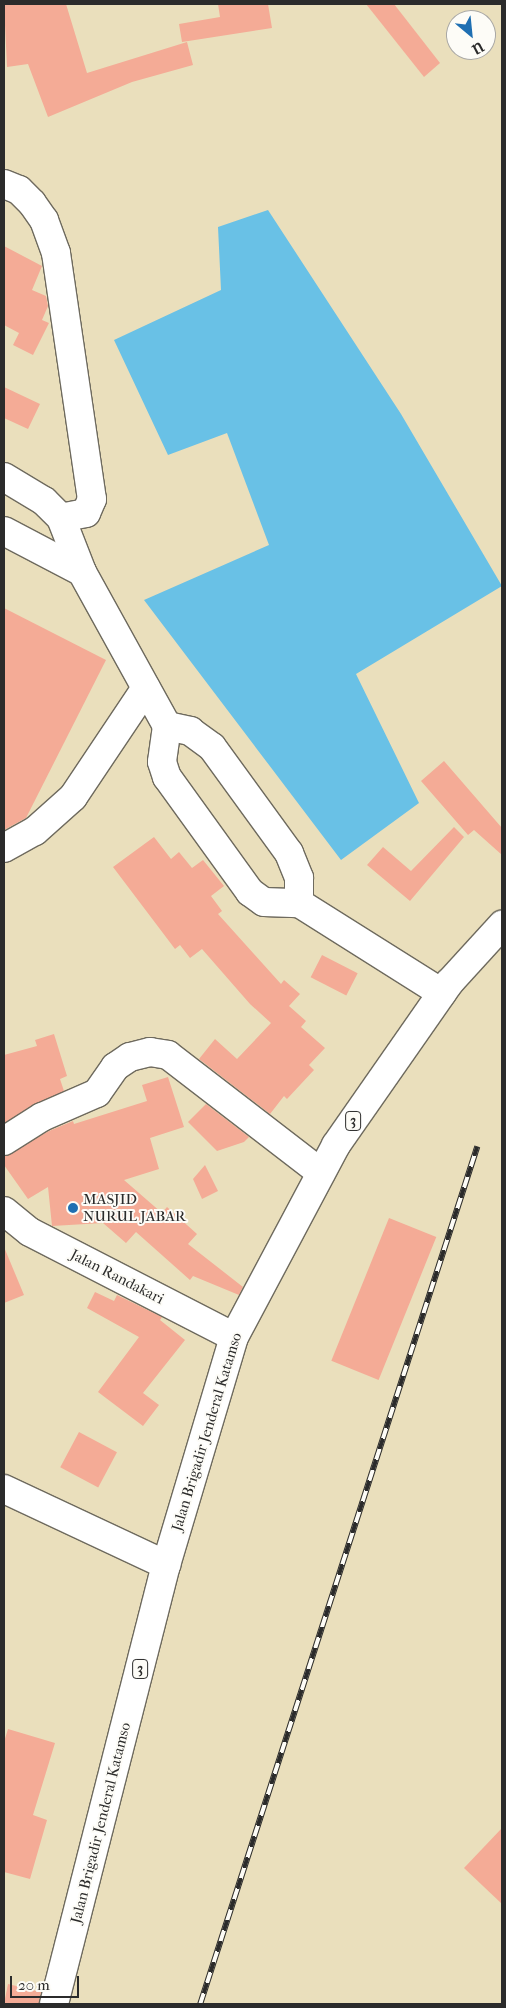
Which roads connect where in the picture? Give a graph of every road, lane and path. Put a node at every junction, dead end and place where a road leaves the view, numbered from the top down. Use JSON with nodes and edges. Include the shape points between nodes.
{"nodes":[{"id":1,"x":4,"y":184,"type":"edge"},
{"id":2,"x":4,"y":476,"type":"edge"},
{"id":3,"x":61,"y":518,"type":"junction"},
{"id":4,"x":4,"y":531,"type":"edge"},
{"id":5,"x":82,"y":572,"type":"junction"},
{"id":6,"x":146,"y":688,"type":"junction"},
{"id":7,"x":167,"y":726,"type":"junction"},
{"id":8,"x":4,"y":848,"type":"edge"},
{"id":9,"x":300,"y":903,"type":"junction"},
{"id":10,"x":502,"y":925,"type":"edge"},
{"id":11,"x":442,"y":993,"type":"junction"},
{"id":12,"x":4,"y":1141,"type":"edge"},
{"id":13,"x":321,"y":1173,"type":"junction"},
{"id":14,"x":4,"y":1212,"type":"edge"},
{"id":15,"x":234,"y":1337,"type":"junction"},
{"id":16,"x":4,"y":1489,"type":"edge"},
{"id":17,"x":166,"y":1565,"type":"junction"},
{"id":18,"x":54,"y":2004,"type":"edge"}],
"edges":[{"from":1,"to":3,"type":"main road","via":[[19,190],[32,203],[44,220],[56,252],[92,499],[86,513]]},
{"from":2,"to":3,"type":"main road","via":[[44,502]]},
{"from":3,"to":5,"type":"main road"},
{"from":4,"to":5,"type":"main road"},
{"from":5,"to":6,"type":"main road"},
{"from":6,"to":7,"type":"main road"},
{"from":6,"to":8,"type":"main road","via":[[73,797],[34,831]]},
{"from":7,"to":9,"type":"main road","via":[[190,730],[212,747],[289,853],[299,878]]},
{"from":7,"to":9,"type":"main road","via":[[162,762],[167,777],[250,892],[264,902]]},
{"from":9,"to":11,"type":"main road"},
{"from":10,"to":11,"type":"main road","name":"Jalan Brigadir Jenderal Katamso","number":"3"},
{"from":11,"to":13,"type":"main road","name":"Jalan Brigadir Jenderal Katamso","number":"3","via":[[336,1145]]},
{"from":12,"to":13,"type":"main road","via":[[42,1117],[97,1093],[116,1068],[130,1057],[150,1052],[168,1055]]},
{"from":13,"to":15,"type":"main road","name":"Jalan Brigadir Jenderal Katamso","number":"3"},
{"from":14,"to":15,"type":"main road","name":"Jalan Randakari","via":[[30,1232]]},
{"from":15,"to":17,"type":"main road","name":"Jalan Brigadir Jenderal Katamso","number":"3"},
{"from":16,"to":17,"type":"main road"},
{"from":17,"to":18,"type":"main road","name":"Jalan Brigadir Jenderal Katamso","number":"3"}]}
